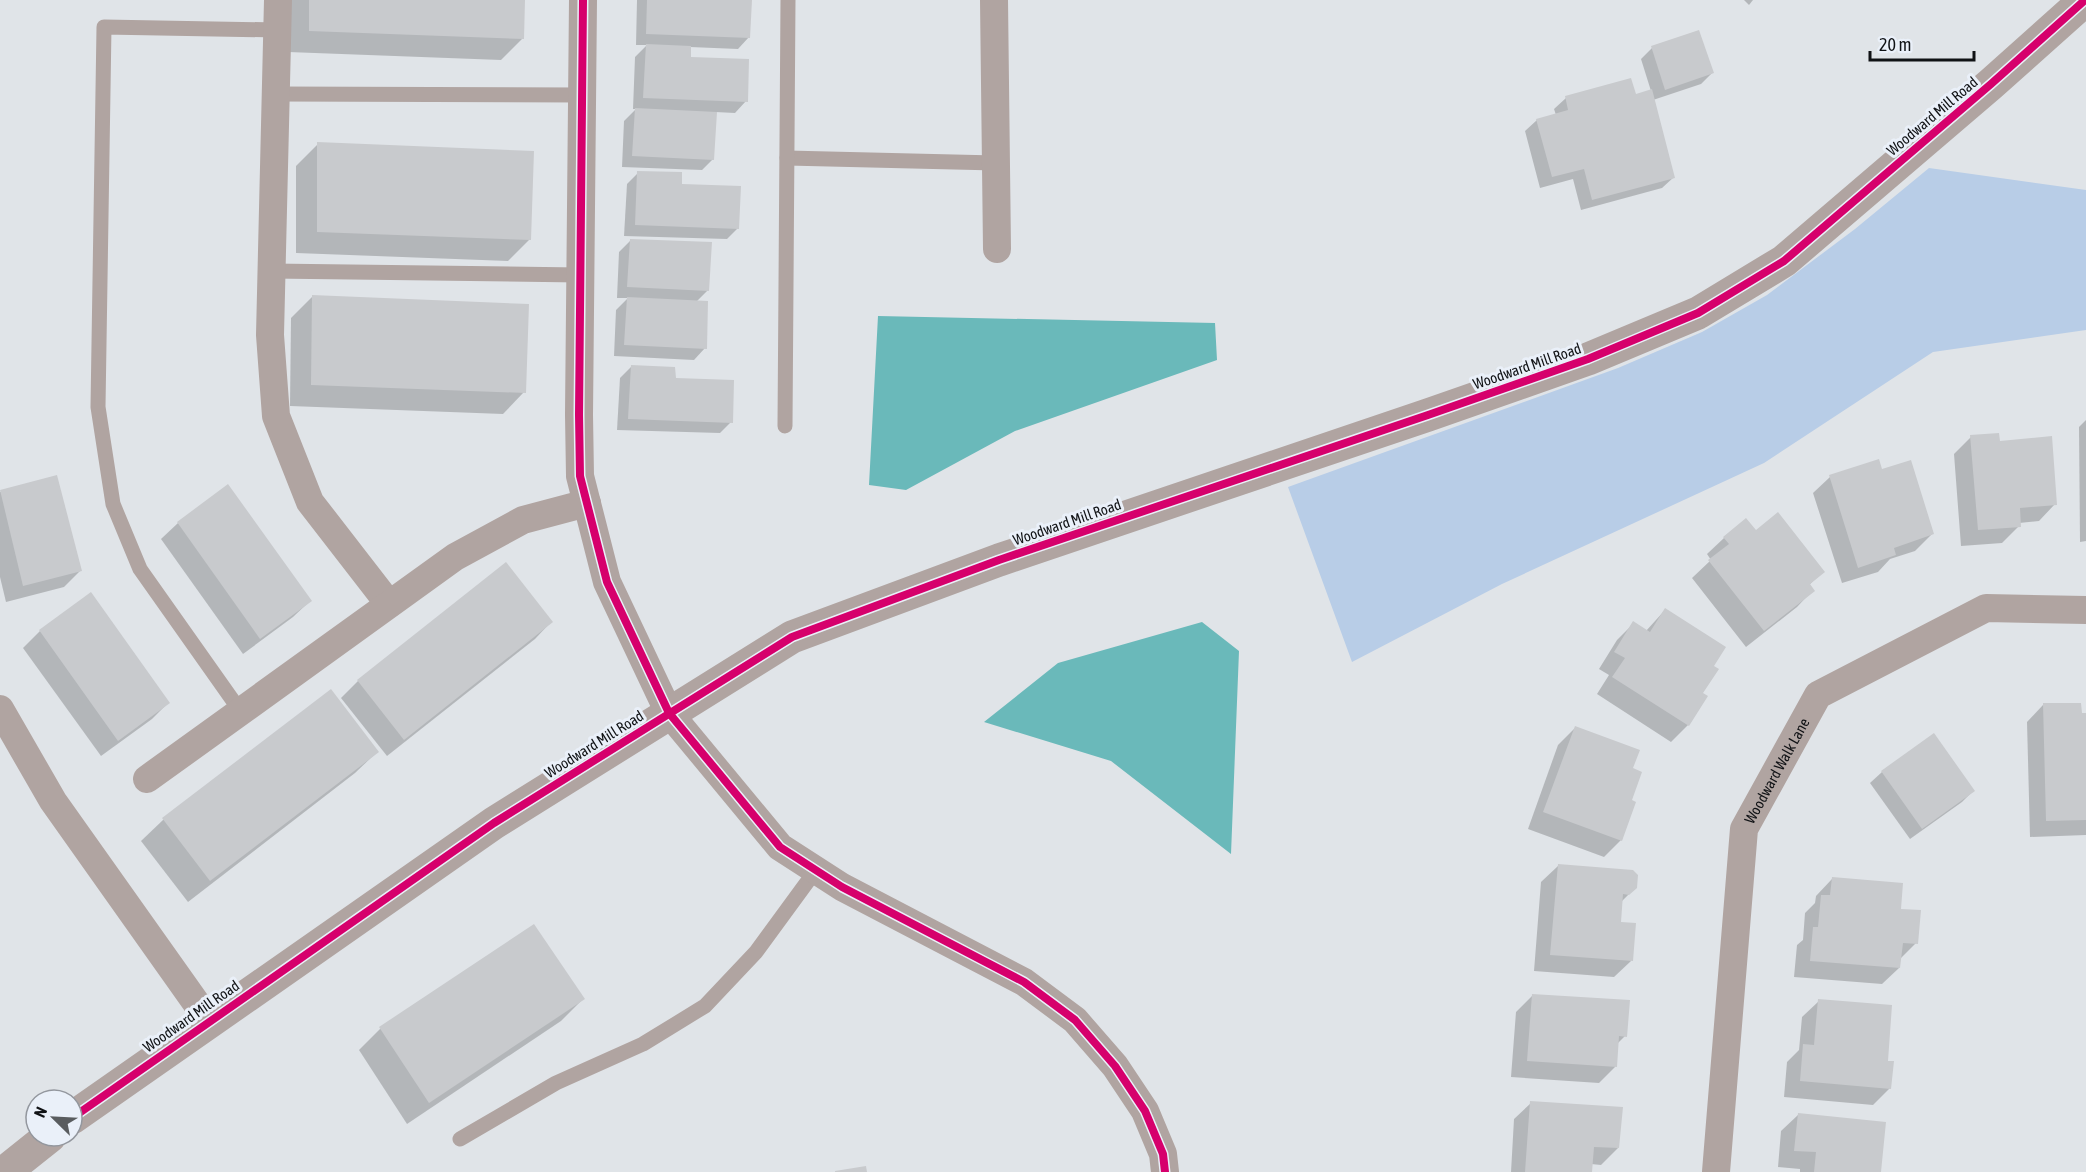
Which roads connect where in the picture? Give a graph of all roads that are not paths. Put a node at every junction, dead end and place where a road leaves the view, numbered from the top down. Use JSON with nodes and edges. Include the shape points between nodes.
{"nodes":[{"id":1,"x":278,"y":0,"type":"edge"},
{"id":2,"x":583,"y":0,"type":"edge"},
{"id":3,"x":789,"y":0,"type":"edge"},
{"id":4,"x":994,"y":0,"type":"edge"},
{"id":5,"x":2085,"y":0,"type":"edge"},
{"id":6,"x":277,"y":30,"type":"junction"},
{"id":7,"x":276,"y":94,"type":"junction"},
{"id":8,"x":582,"y":95,"type":"junction"},
{"id":9,"x":787,"y":158,"type":"junction"},
{"id":10,"x":996,"y":163,"type":"junction"},
{"id":11,"x":996,"y":249,"type":"dead end"},
{"id":12,"x":272,"y":271,"type":"junction"},
{"id":13,"x":580,"y":275,"type":"junction"},
{"id":14,"x":785,"y":426,"type":"dead end"},
{"id":15,"x":587,"y":503,"type":"junction"},
{"id":16,"x":389,"y":604,"type":"junction"},
{"id":17,"x":2086,"y":610,"type":"edge"},
{"id":18,"x":0,"y":709,"type":"edge"},
{"id":19,"x":241,"y":712,"type":"junction"},
{"id":20,"x":669,"y":713,"type":"junction"},
{"id":21,"x":147,"y":779,"type":"dead end"},
{"id":22,"x":816,"y":870,"type":"junction"},
{"id":23,"x":209,"y":1020,"type":"junction"},
{"id":24,"x":84,"y":1109,"type":"edge"},
{"id":25,"x":460,"y":1139,"type":"dead end"},
{"id":26,"x":35,"y":1148,"type":"edge"},
{"id":27,"x":5,"y":1172,"type":"edge"},
{"id":28,"x":1165,"y":1172,"type":"edge"},
{"id":29,"x":1716,"y":1172,"type":"edge"}],
"edges":[{"from":1,"to":6,"type":"street"},
{"from":2,"to":8,"type":"street"},
{"from":3,"to":9,"type":"lane"},
{"from":4,"to":10,"type":"street"},
{"from":5,"to":20,"type":"street","name":"Woodward Mill Road","via":[[1784,261],[1698,313],[1588,359],[999,560],[792,637]]},
{"from":6,"to":7,"type":"street"},
{"from":6,"to":19,"type":"lane","via":[[104,27],[98,407],[113,504],[140,569]]},
{"from":7,"to":8,"type":"lane"},
{"from":7,"to":12,"type":"street"},
{"from":8,"to":13,"type":"street"},
{"from":9,"to":10,"type":"lane"},
{"from":9,"to":14,"type":"lane"},
{"from":10,"to":11,"type":"street"},
{"from":12,"to":13,"type":"lane"},
{"from":12,"to":16,"type":"street","via":[[270,335],[276,416],[310,502]]},
{"from":13,"to":15,"type":"street","via":[[580,476]]},
{"from":15,"to":16,"type":"street","via":[[523,520],[455,557]]},
{"from":15,"to":20,"type":"street","via":[[607,582]]},
{"from":16,"to":19,"type":"street"},
{"from":17,"to":29,"type":"street","name":"Woodward Walk Lane","via":[[1986,609],[1818,695],[1743,828]]},
{"from":18,"to":23,"type":"street","via":[[53,801]]},
{"from":19,"to":21,"type":"street"},
{"from":20,"to":22,"type":"street","via":[[780,847]]},
{"from":20,"to":23,"type":"street","name":"Woodward Mill Road","via":[[494,823]]},
{"from":22,"to":25,"type":"lane","via":[[756,952],[705,1006],[643,1044],[556,1083]]},
{"from":22,"to":28,"type":"street","via":[[1024,982],[1075,1020],[1115,1066],[1144,1111],[1163,1154]]},
{"from":23,"to":24,"type":"street","name":"Woodward Mill Road"},
{"from":26,"to":27,"type":"street"}]}
